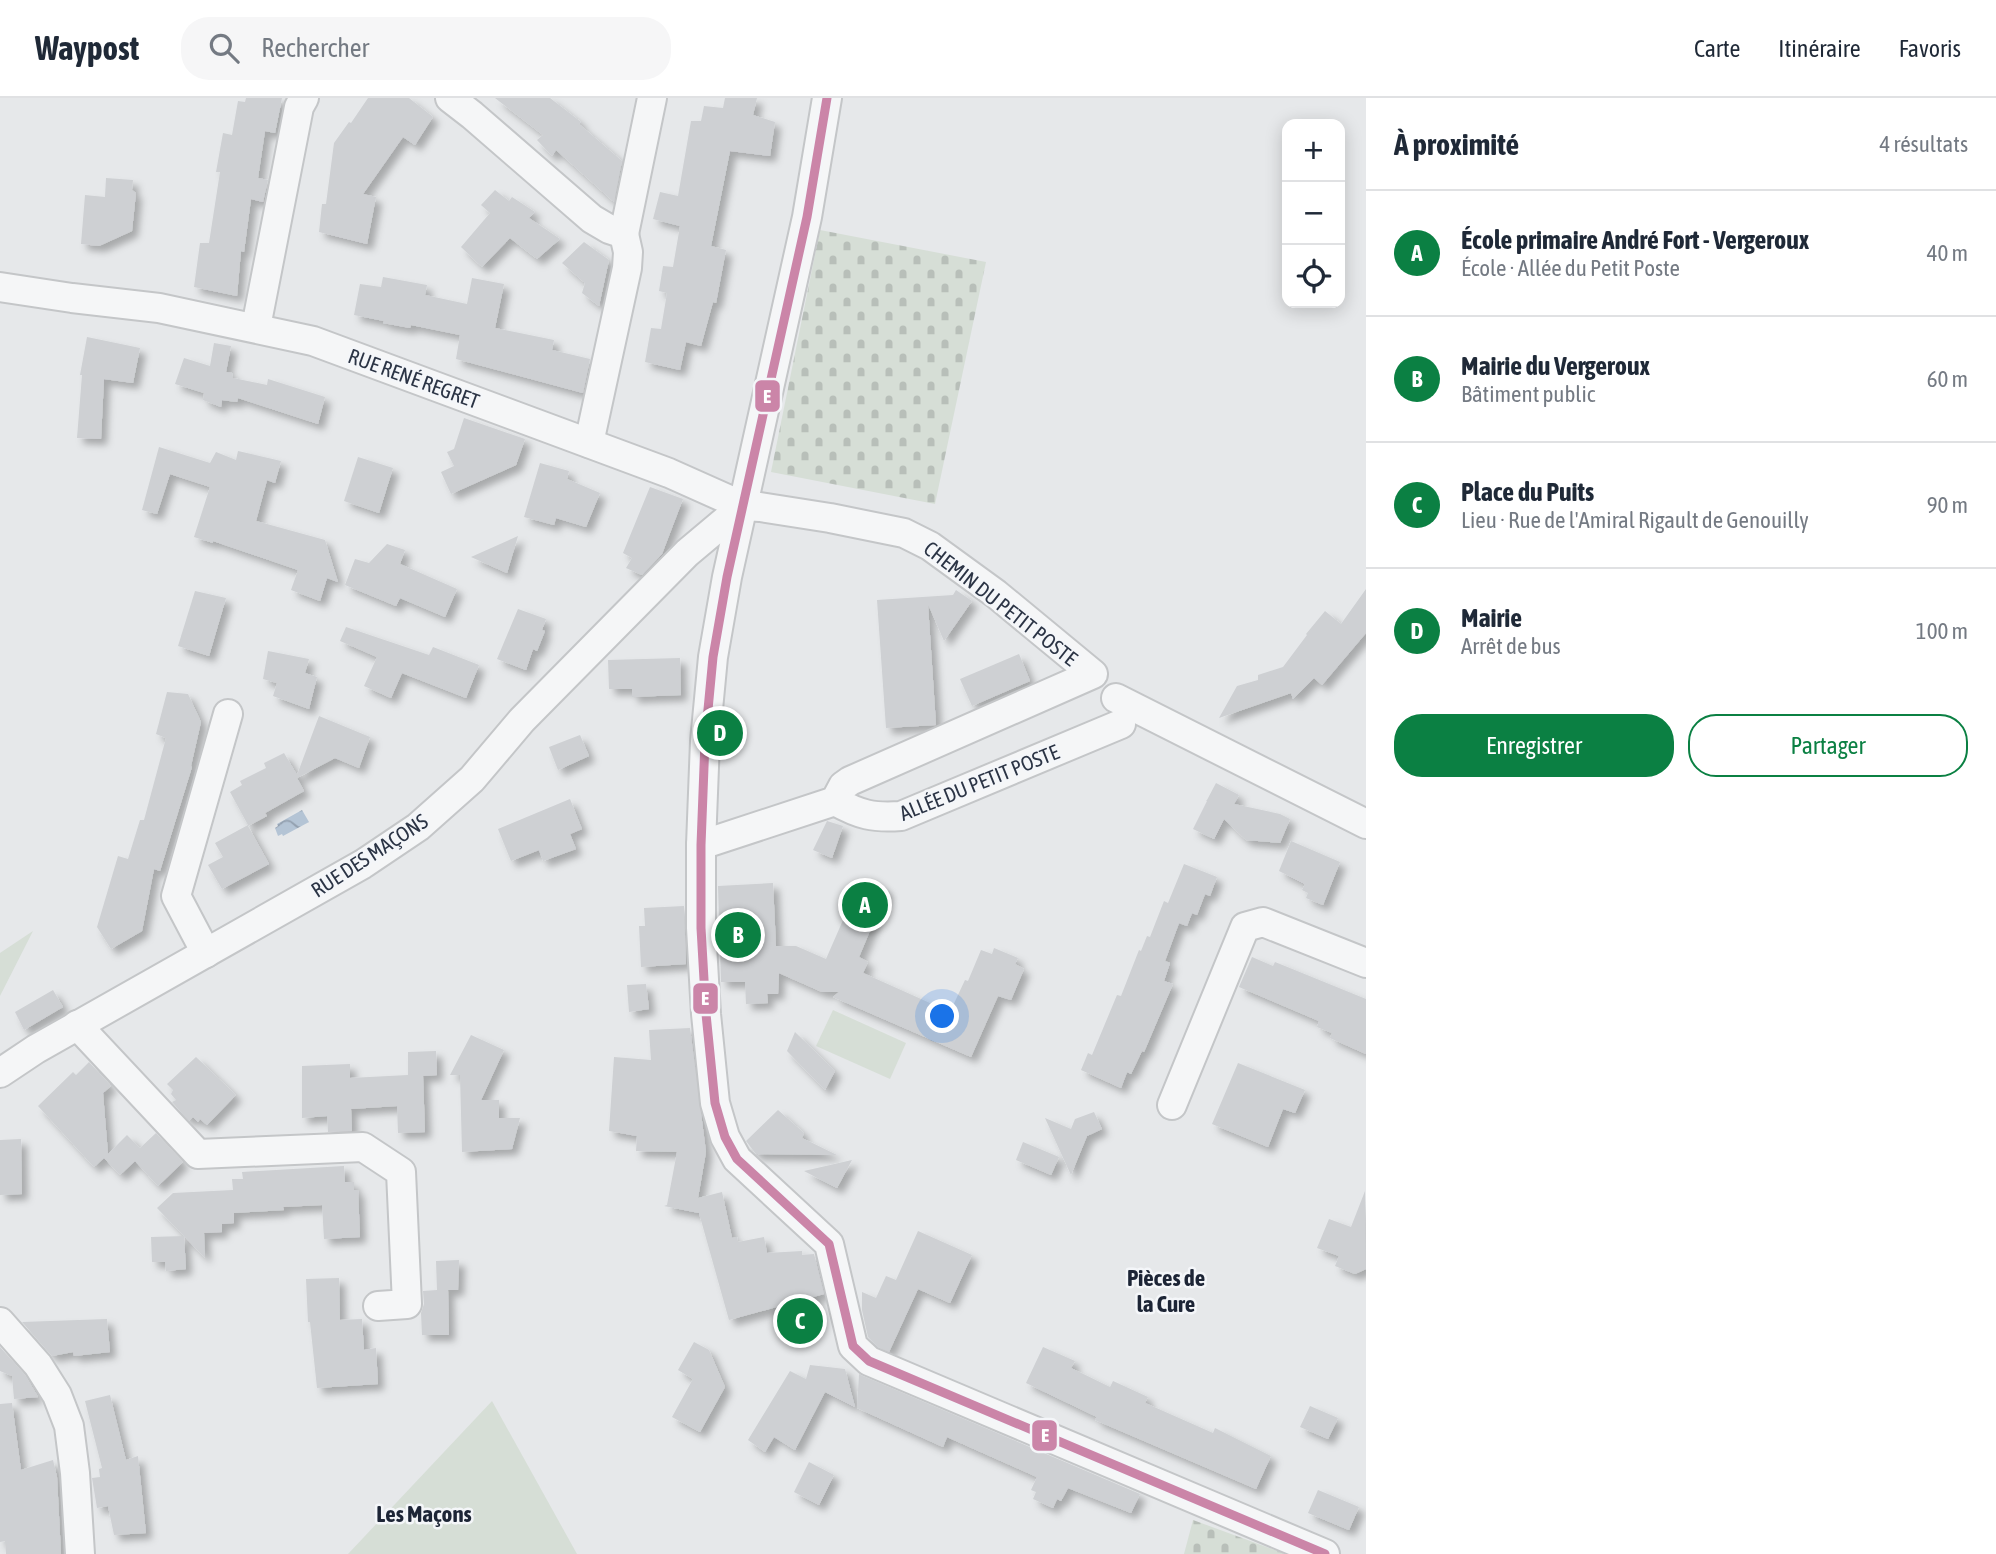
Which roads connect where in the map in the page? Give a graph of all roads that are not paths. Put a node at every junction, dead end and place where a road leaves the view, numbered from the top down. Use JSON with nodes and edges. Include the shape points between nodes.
{"nodes":[{"id":1,"x":304,"y":98,"type":"edge"},
{"id":2,"x":450,"y":98,"type":"edge"},
{"id":3,"x":652,"y":98,"type":"edge"},
{"id":4,"x":827,"y":98,"type":"edge"},
{"id":5,"x":624,"y":234,"type":"junction"},
{"id":6,"x":0,"y":287,"type":"edge"},
{"id":7,"x":256,"y":327,"type":"junction"},
{"id":8,"x":589,"y":443,"type":"junction"},
{"id":9,"x":743,"y":506,"type":"junction"},
{"id":10,"x":228,"y":714,"type":"dead end"},
{"id":11,"x":835,"y":801,"type":"junction"},
{"id":12,"x":1366,"y":824,"type":"edge"},
{"id":13,"x":701,"y":845,"type":"junction"},
{"id":14,"x":206,"y":953,"type":"junction"},
{"id":15,"x":1366,"y":963,"type":"edge"},
{"id":16,"x":77,"y":1025,"type":"junction"},
{"id":17,"x":0,"y":1073,"type":"edge"},
{"id":18,"x":1172,"y":1105,"type":"dead end"},
{"id":19,"x":378,"y":1306,"type":"dead end"},
{"id":20,"x":0,"y":1322,"type":"edge"},
{"id":21,"x":80,"y":1554,"type":"edge"},
{"id":22,"x":1325,"y":1554,"type":"edge"}],
"edges":[{"from":1,"to":7,"type":"street"},
{"from":2,"to":5,"type":"street","via":[[592,219]]},
{"from":3,"to":5,"type":"street"},
{"from":4,"to":9,"type":"street","via":[[807,216]]},
{"from":5,"to":8,"type":"street","via":[[627,268]]},
{"from":6,"to":7,"type":"street","name":"RUE RENÉ REGRET","via":[[159,308]]},
{"from":7,"to":8,"type":"street","name":"RUE RENÉ REGRET","via":[[313,341]]},
{"from":8,"to":9,"type":"street","name":"RUE RENÉ REGRET"},
{"from":9,"to":11,"type":"street","name":"CHEMIN DU PETIT POSTE","via":[[830,518],[917,538],[996,594],[1093,674],[850,781]]},
{"from":9,"to":13,"type":"street","via":[[713,657]]},
{"from":9,"to":14,"type":"street","name":"RUE DES MAÇONS","via":[[687,553],[532,710],[472,779],[418,827],[363,864]]},
{"from":10,"to":14,"type":"street","via":[[176,897]]},
{"from":11,"to":12,"type":"street","name":"ALLÉE DU PETIT POSTE","via":[[876,817],[901,816],[1119,711]]},
{"from":11,"to":13,"type":"street"},
{"from":13,"to":22,"type":"street","via":[[706,1014],[715,1103],[724,1137],[737,1159],[829,1244],[853,1346],[869,1362]]},
{"from":14,"to":16,"type":"street","name":"RUE DES MAÇONS"},
{"from":15,"to":18,"type":"street","via":[[1263,922],[1245,927]]},
{"from":16,"to":17,"type":"street","name":"RUE DES MAÇONS"},
{"from":16,"to":19,"type":"street","via":[[198,1154],[363,1147],[401,1172],[407,1304]]},
{"from":20,"to":21,"type":"street","via":[[38,1365],[69,1426]]}]}
